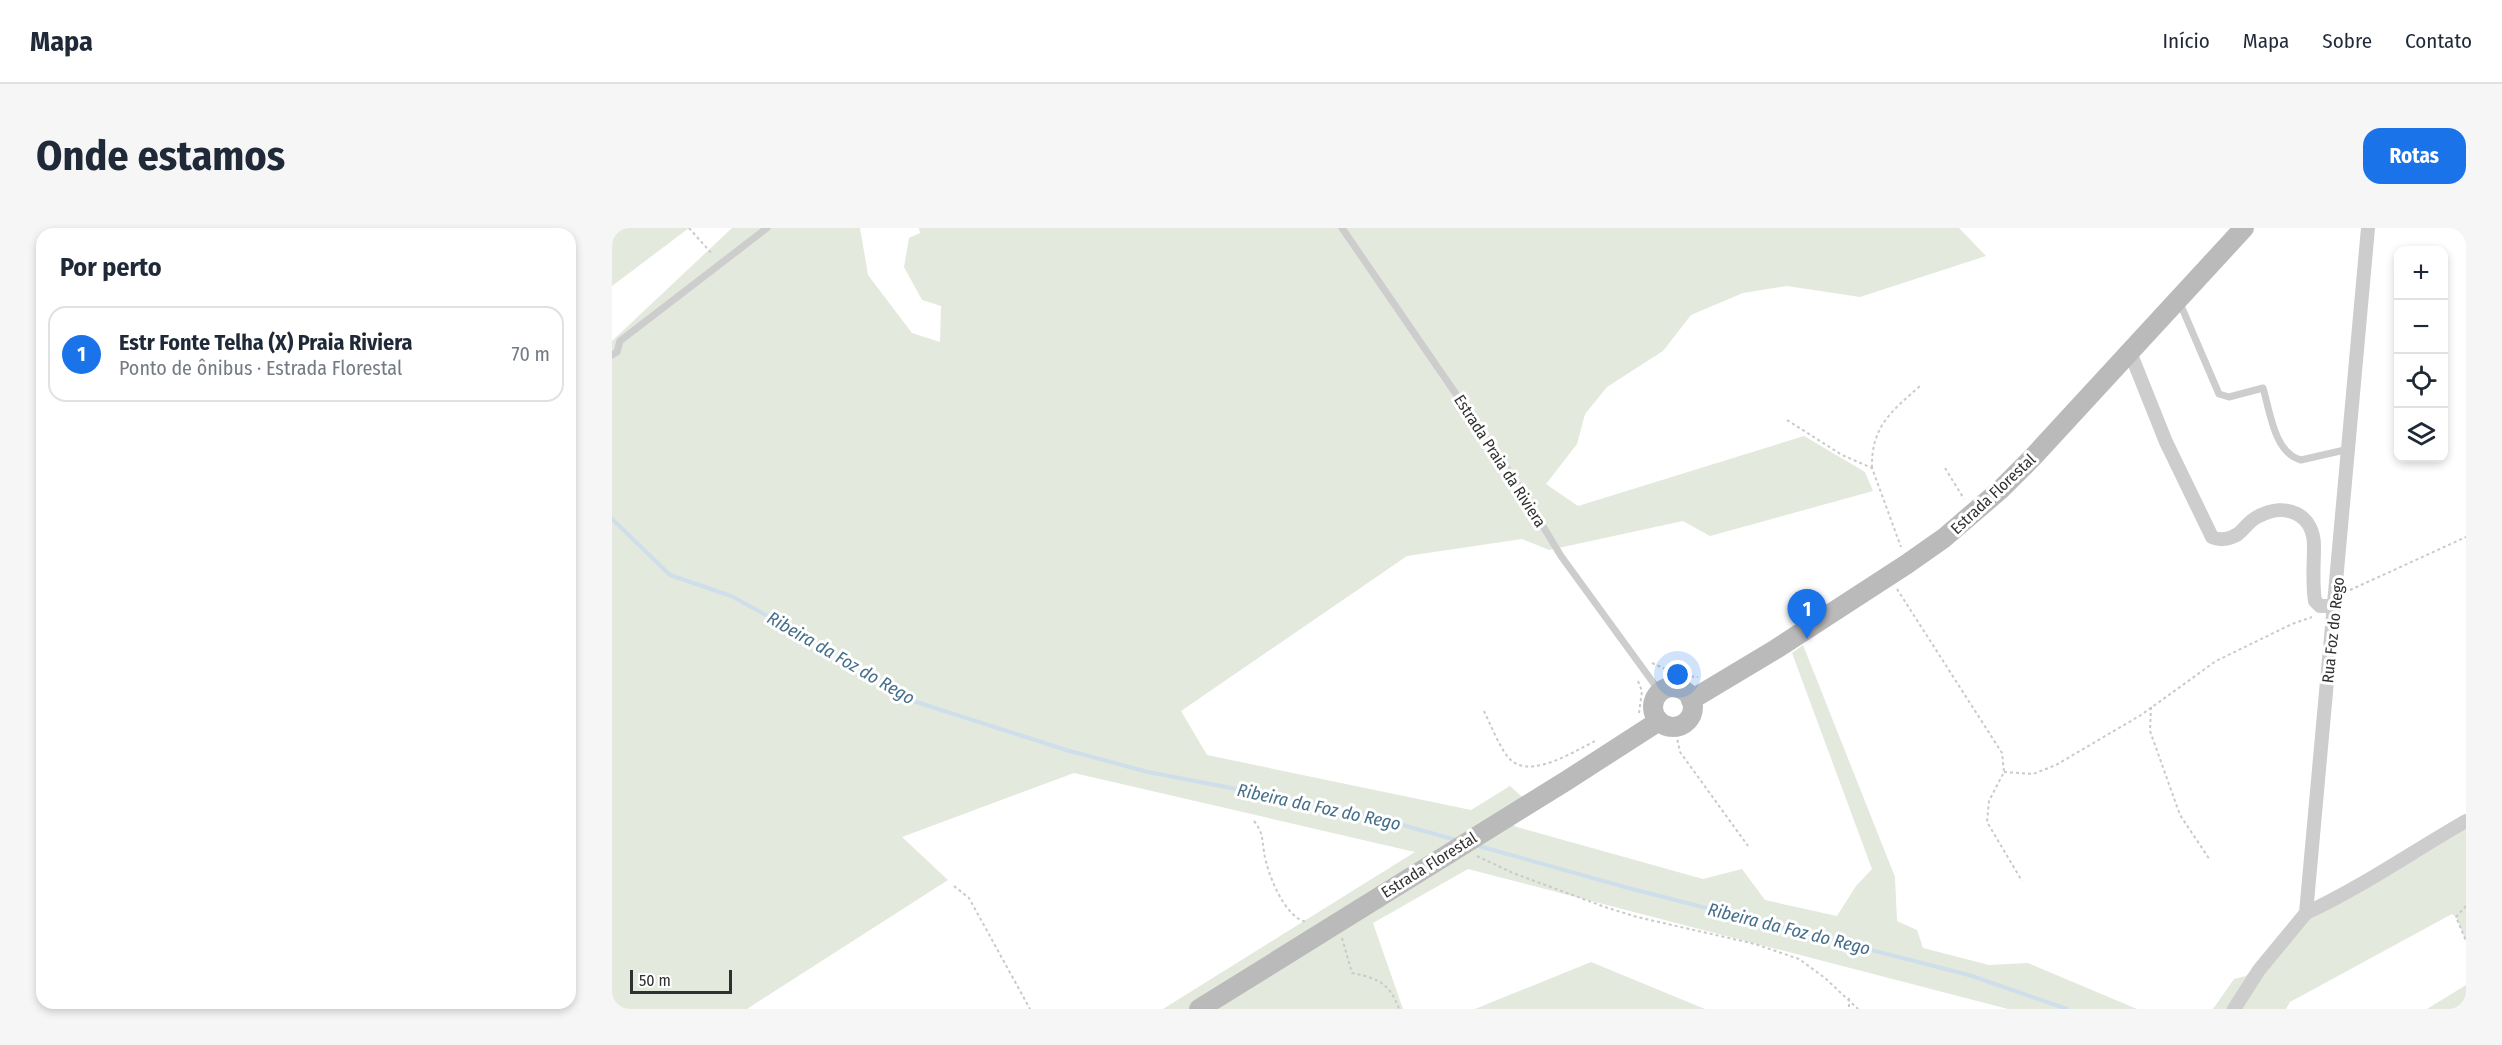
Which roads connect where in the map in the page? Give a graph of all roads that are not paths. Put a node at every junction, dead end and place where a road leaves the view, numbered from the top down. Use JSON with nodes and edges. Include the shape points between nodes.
{"nodes":[{"id":1,"x":767,"y":228,"type":"edge"},
{"id":2,"x":1342,"y":228,"type":"edge"},
{"id":3,"x":2244,"y":228,"type":"edge"},
{"id":4,"x":2368,"y":228,"type":"edge"},
{"id":5,"x":2178,"y":299,"type":"junction"},
{"id":6,"x":2130,"y":352,"type":"junction"},
{"id":7,"x":612,"y":355,"type":"edge"},
{"id":8,"x":2349,"y":449,"type":"junction"},
{"id":9,"x":2335,"y":604,"type":"junction"},
{"id":10,"x":1660,"y":692,"type":"junction"},
{"id":11,"x":1691,"y":699,"type":"junction"},
{"id":12,"x":1667,"y":724,"type":"junction"},
{"id":13,"x":2466,"y":821,"type":"edge"},
{"id":14,"x":2306,"y":913,"type":"junction"},
{"id":15,"x":1199,"y":1009,"type":"edge"},
{"id":16,"x":2234,"y":1009,"type":"edge"}],
"edges":[{"from":1,"to":7,"type":"lane","via":[[620,341]]},
{"from":2,"to":10,"type":"lane","name":"Estrada Praia da Riviera","via":[[1515,480],[1561,556]]},
{"from":3,"to":5,"type":"main road","name":"Estrada Florestal"},
{"from":4,"to":8,"type":"street","name":"Rua Foz do Rego"},
{"from":5,"to":6,"type":"main road","name":"Estrada Florestal"},
{"from":5,"to":8,"type":"lane","via":[[2219,394],[2229,397],[2263,388],[2286,453],[2301,460]]},
{"from":6,"to":9,"type":"street","via":[[2166,442],[2212,537],[2218,540],[2240,533],[2247,522],[2274,510],[2300,514],[2314,534],[2315,602],[2320,606]]},
{"from":6,"to":11,"type":"main road","name":"Estrada Florestal","via":[[2033,457],[1944,538],[1889,577]]},
{"from":8,"to":9,"type":"street","name":"Rua Foz do Rego"},
{"from":9,"to":14,"type":"street","name":"Rua Foz do Rego"},
{"from":10,"to":11,"type":"main road","via":[[1677,687]]},
{"from":10,"to":12,"type":"main road","via":[[1653,706]]},
{"from":11,"to":12,"type":"main road","via":[[1692,712],[1686,722]]},
{"from":12,"to":15,"type":"main road","name":"Estrada Florestal","via":[[1452,851]]},
{"from":13,"to":14,"type":"street","via":[[2345,895]]},
{"from":14,"to":16,"type":"street","via":[[2259,970]]}]}
